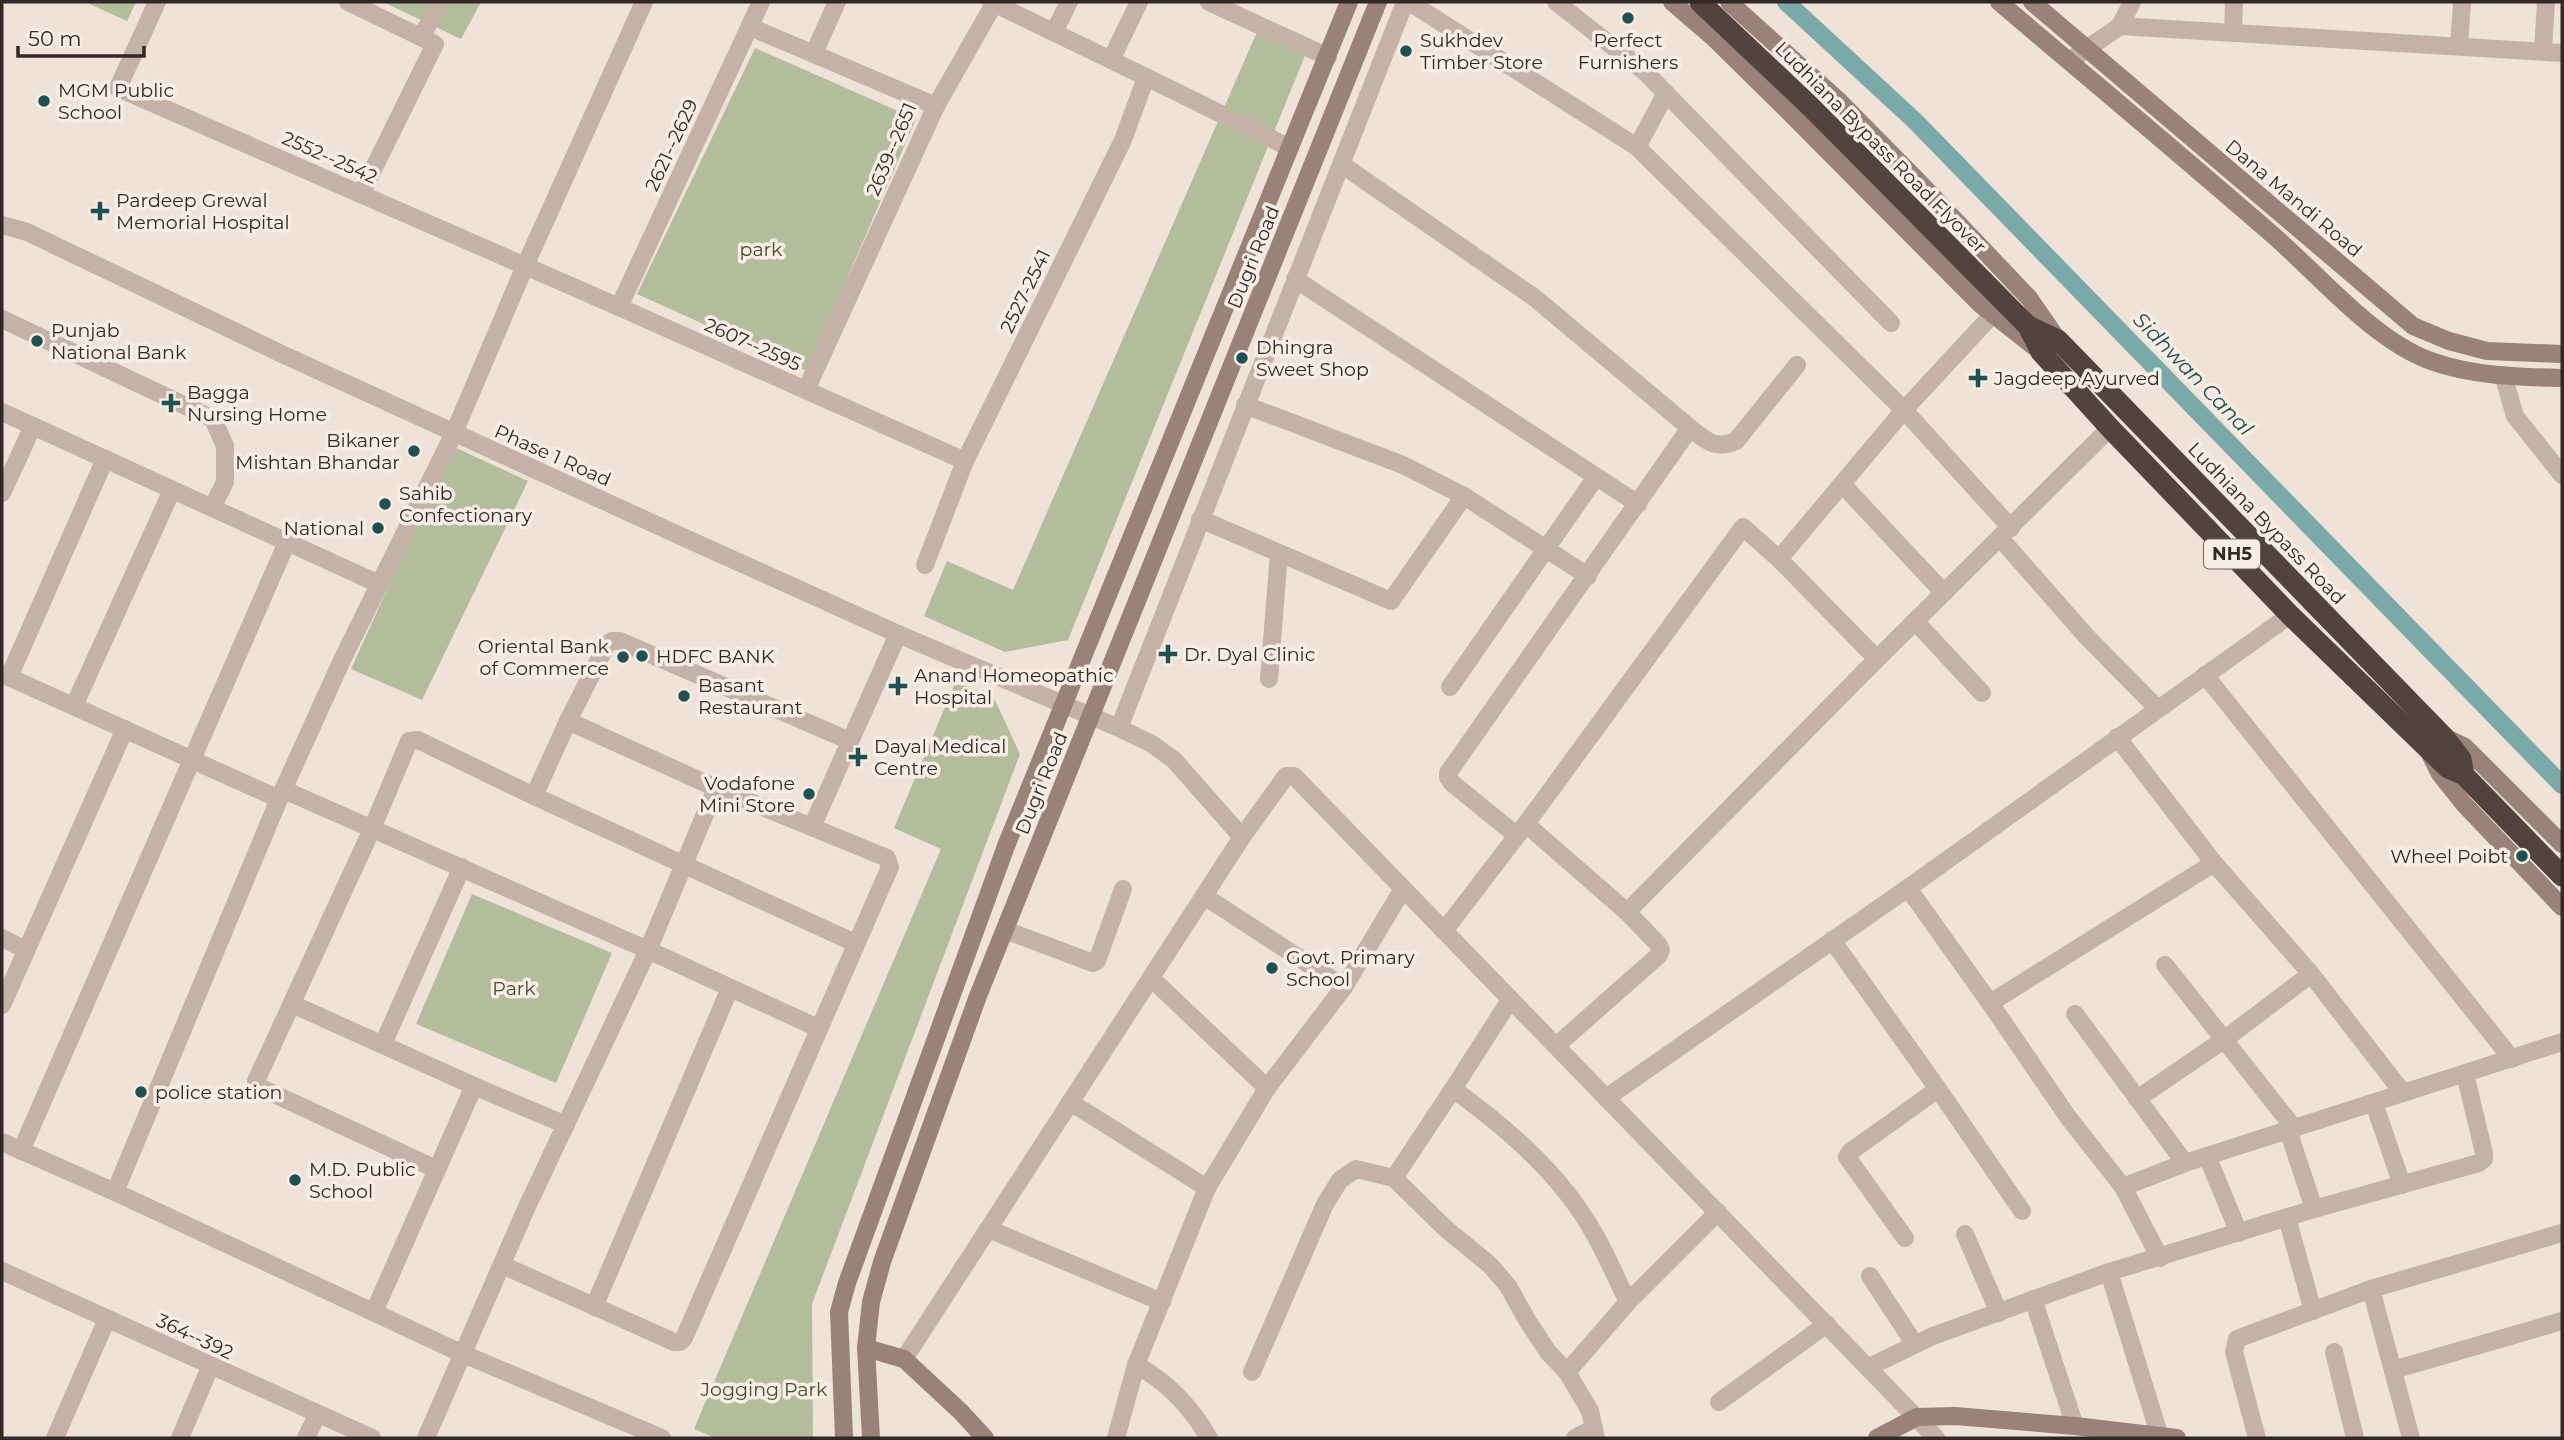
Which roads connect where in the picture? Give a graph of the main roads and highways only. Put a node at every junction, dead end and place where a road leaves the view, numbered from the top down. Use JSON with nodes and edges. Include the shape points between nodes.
{"nodes":[{"id":1,"x":1700,"y":2,"type":"edge"},
{"id":2,"x":2050,"y":346,"type":"junction"},
{"id":3,"x":2436,"y":744,"type":"junction"},
{"id":4,"x":2562,"y":876,"type":"edge"}],
"edges":[{"from":1,"to":2,"type":"highway","name":"Ludhiana Bypass Road Flyover","number":"NH5"},
{"from":2,"to":3,"type":"highway","name":"Ludhiana Bypass Road","number":"NH5"},
{"from":2,"to":3,"type":"highway","number":"NH5","via":[[2110,428],[2290,615]]},
{"from":3,"to":4,"type":"highway","number":"NH5","via":[[2448,768],[2470,781]]}]}
